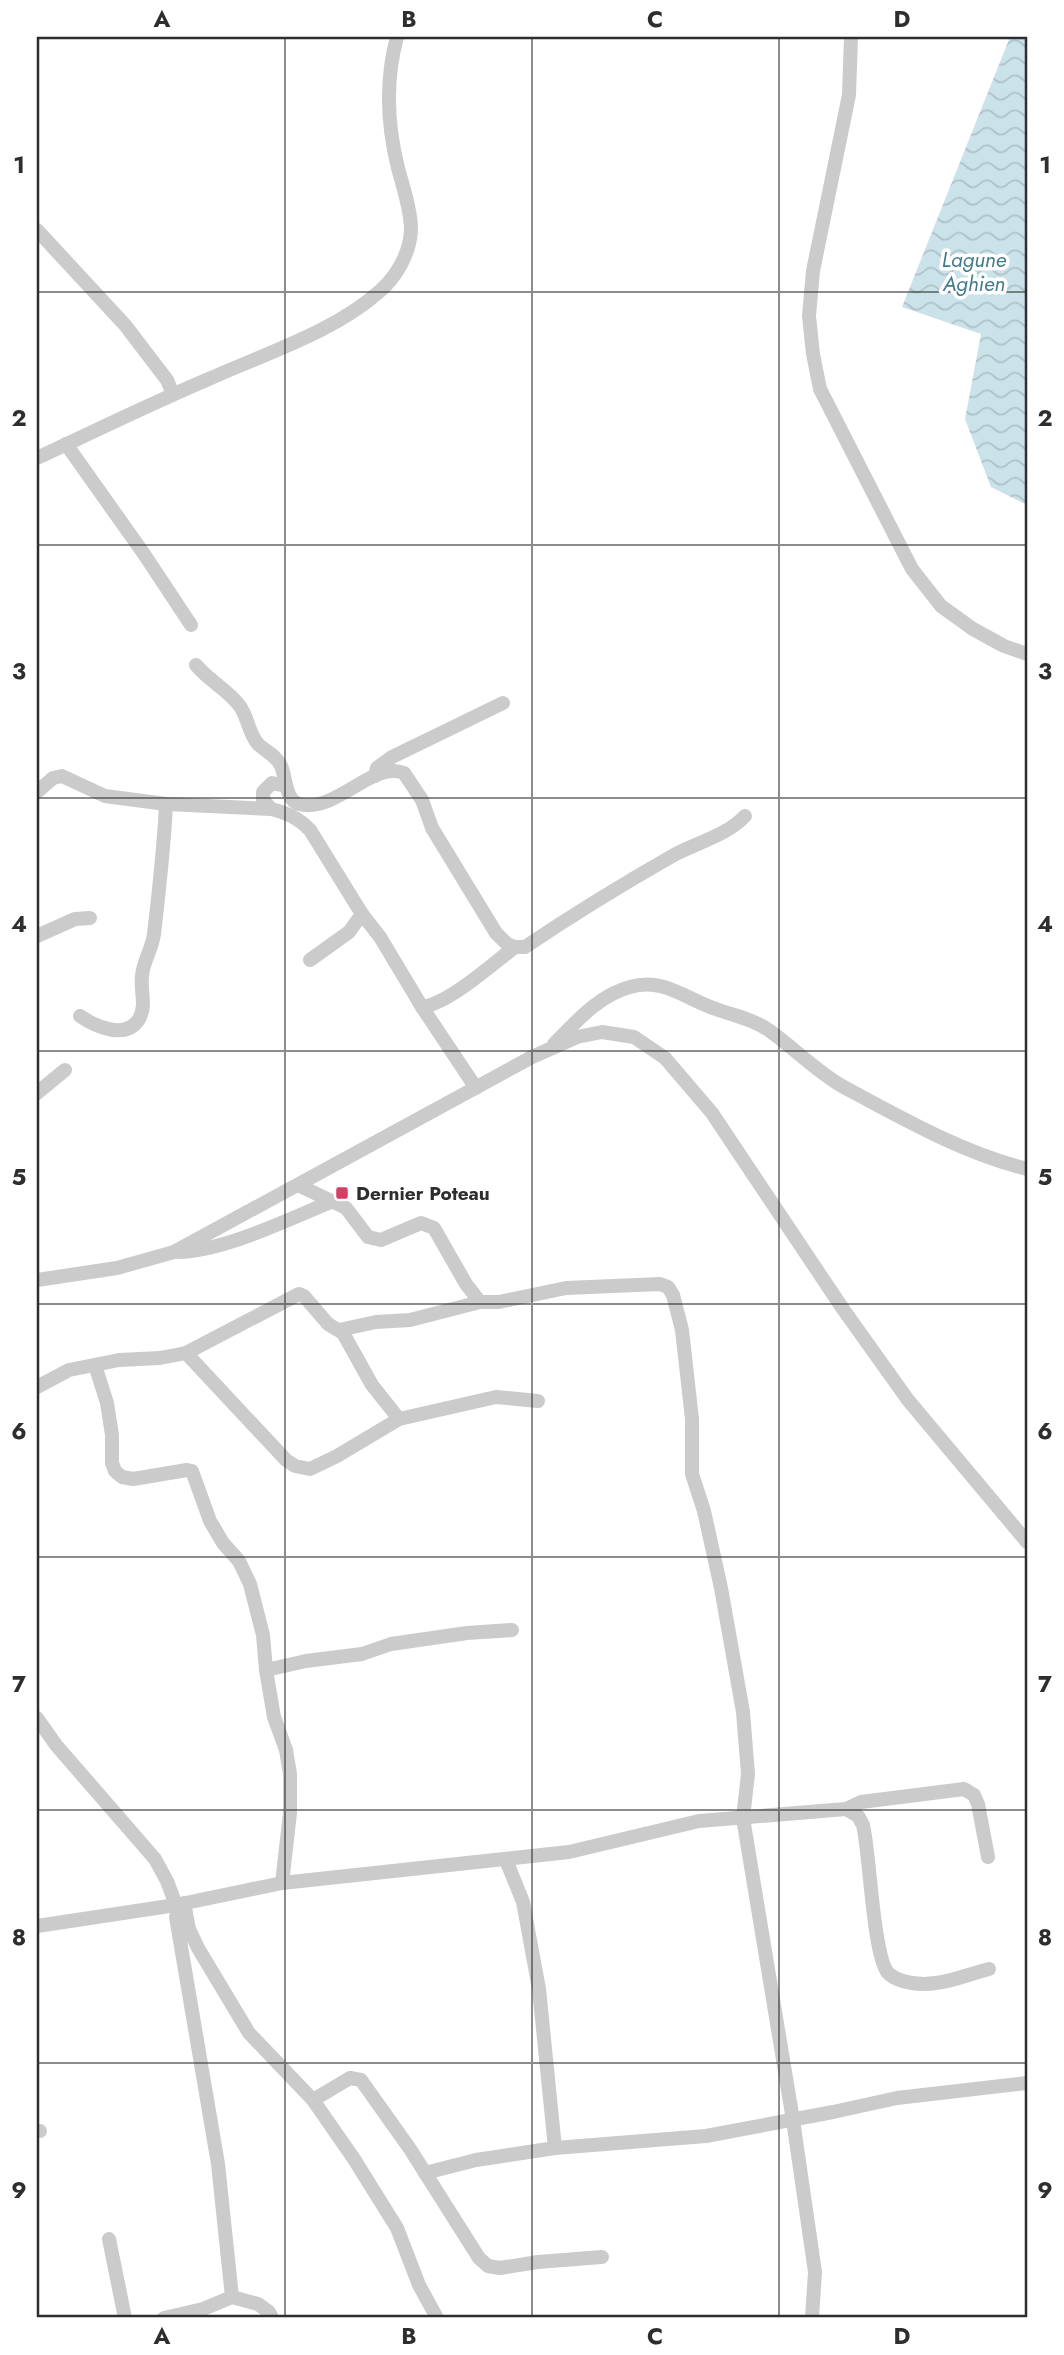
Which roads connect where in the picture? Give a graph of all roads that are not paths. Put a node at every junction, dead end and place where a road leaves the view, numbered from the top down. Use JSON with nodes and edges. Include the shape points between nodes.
{"nodes":[{"id":1,"x":397,"y":37,"type":"edge"},
{"id":2,"x":851,"y":37,"type":"edge"},
{"id":3,"x":37,"y":230,"type":"edge"},
{"id":4,"x":173,"y":394,"type":"junction"},
{"id":5,"x":66,"y":444,"type":"junction"},
{"id":6,"x":37,"y":458,"type":"edge"},
{"id":7,"x":191,"y":625,"type":"dead end"},
{"id":8,"x":1027,"y":654,"type":"edge"},
{"id":9,"x":196,"y":664,"type":"dead end"},
{"id":10,"x":503,"y":703,"type":"dead end"},
{"id":11,"x":375,"y":776,"type":"junction"},
{"id":12,"x":286,"y":786,"type":"junction"},
{"id":13,"x":37,"y":792,"type":"edge"},
{"id":14,"x":166,"y":804,"type":"junction"},
{"id":15,"x":290,"y":807,"type":"junction"},
{"id":16,"x":271,"y":809,"type":"junction"},
{"id":17,"x":745,"y":816,"type":"dead end"},
{"id":18,"x":362,"y":914,"type":"junction"},
{"id":19,"x":90,"y":918,"type":"dead end"},
{"id":20,"x":37,"y":936,"type":"edge"},
{"id":21,"x":515,"y":947,"type":"junction"},
{"id":22,"x":310,"y":960,"type":"dead end"},
{"id":23,"x":422,"y":1007,"type":"junction"},
{"id":24,"x":80,"y":1016,"type":"dead end"},
{"id":25,"x":546,"y":1052,"type":"junction"},
{"id":26,"x":65,"y":1070,"type":"dead end"},
{"id":27,"x":476,"y":1088,"type":"junction"},
{"id":28,"x":37,"y":1094,"type":"edge"},
{"id":29,"x":1027,"y":1169,"type":"edge"},
{"id":30,"x":298,"y":1185,"type":"junction"},
{"id":31,"x":333,"y":1201,"type":"junction"},
{"id":32,"x":174,"y":1252,"type":"junction"},
{"id":33,"x":37,"y":1280,"type":"edge"},
{"id":34,"x":480,"y":1302,"type":"junction"},
{"id":35,"x":339,"y":1330,"type":"junction"},
{"id":36,"x":186,"y":1353,"type":"junction"},
{"id":37,"x":95,"y":1365,"type":"junction"},
{"id":38,"x":37,"y":1387,"type":"edge"},
{"id":39,"x":538,"y":1401,"type":"dead end"},
{"id":40,"x":399,"y":1419,"type":"junction"},
{"id":41,"x":1027,"y":1542,"type":"edge"},
{"id":42,"x":512,"y":1630,"type":"dead end"},
{"id":43,"x":266,"y":1670,"type":"junction"},
{"id":44,"x":37,"y":1718,"type":"edge"},
{"id":45,"x":846,"y":1809,"type":"junction"},
{"id":46,"x":743,"y":1818,"type":"junction"},
{"id":47,"x":988,"y":1857,"type":"dead end"},
{"id":48,"x":506,"y":1860,"type":"junction"},
{"id":49,"x":282,"y":1884,"type":"junction"},
{"id":50,"x":182,"y":1907,"type":"junction"},
{"id":51,"x":37,"y":1926,"type":"edge"},
{"id":52,"x":989,"y":1969,"type":"dead end"},
{"id":53,"x":1027,"y":2083,"type":"edge"},
{"id":54,"x":313,"y":2100,"type":"junction"},
{"id":55,"x":793,"y":2120,"type":"junction"},
{"id":56,"x":555,"y":2148,"type":"junction"},
{"id":57,"x":425,"y":2173,"type":"junction"},
{"id":58,"x":109,"y":2239,"type":"dead end"},
{"id":59,"x":602,"y":2257,"type":"dead end"},
{"id":60,"x":232,"y":2297,"type":"junction"},
{"id":61,"x":125,"y":2318,"type":"edge"},
{"id":62,"x":164,"y":2318,"type":"edge"},
{"id":63,"x":272,"y":2318,"type":"edge"},
{"id":64,"x":437,"y":2318,"type":"edge"},
{"id":65,"x":812,"y":2318,"type":"edge"}],
"edges":[{"from":1,"to":4,"type":"street","via":[[390,62],[388,108],[411,229],[399,269],[382,289],[337,322]]},
{"from":2,"to":8,"type":"street","via":[[849,95],[811,293],[809,316],[820,389],[912,569],[941,606],[973,629]]},
{"from":3,"to":4,"type":"street","via":[[125,325]]},
{"from":4,"to":5,"type":"street"},
{"from":5,"to":6,"type":"street"},
{"from":5,"to":7,"type":"street"},
{"from":9,"to":12,"type":"street","via":[[242,709],[257,743],[281,766]]},
{"from":10,"to":11,"type":"street","via":[[392,757],[377,768]]},
{"from":11,"to":15,"type":"street","via":[[324,801]]},
{"from":11,"to":21,"type":"street","via":[[396,770],[410,779],[432,828],[477,904],[496,933]]},
{"from":12,"to":15,"type":"street"},
{"from":12,"to":16,"type":"street","via":[[272,783],[265,789],[263,800]]},
{"from":13,"to":14,"type":"street","via":[[62,776],[105,796]]},
{"from":14,"to":16,"type":"street"},
{"from":14,"to":24,"type":"street","via":[[154,936],[142,973],[140,1017],[117,1030],[93,1025]]},
{"from":15,"to":16,"type":"street"},
{"from":15,"to":18,"type":"street","via":[[310,830]]},
{"from":17,"to":21,"type":"street","via":[[735,827],[666,860],[525,947]]},
{"from":18,"to":22,"type":"street","via":[[349,932]]},
{"from":18,"to":23,"type":"street"},
{"from":19,"to":20,"type":"street","via":[[75,919]]},
{"from":21,"to":23,"type":"street","via":[[465,985]]},
{"from":23,"to":27,"type":"street"},
{"from":25,"to":27,"type":"street"},
{"from":25,"to":29,"type":"street","via":[[611,995],[632,986],[666,986],[768,1029],[840,1085],[916,1124],[999,1162]]},
{"from":25,"to":41,"type":"street","via":[[577,1037],[602,1032],[634,1037],[665,1058],[712,1113],[908,1400]]},
{"from":26,"to":28,"type":"street"},
{"from":27,"to":30,"type":"street"},
{"from":30,"to":31,"type":"street"},
{"from":30,"to":32,"type":"street"},
{"from":31,"to":32,"type":"street","via":[[229,1241],[192,1252]]},
{"from":31,"to":34,"type":"street","via":[[346,1208],[373,1240],[421,1223],[434,1228]]},
{"from":32,"to":33,"type":"street","via":[[117,1268]]},
{"from":34,"to":35,"type":"street","via":[[410,1320]]},
{"from":34,"to":46,"type":"street","via":[[566,1288],[660,1284],[673,1295],[692,1419],[692,1474],[705,1511],[743,1712],[748,1774]]},
{"from":35,"to":36,"type":"street","via":[[299,1294]]},
{"from":35,"to":40,"type":"street"},
{"from":36,"to":37,"type":"street"},
{"from":36,"to":40,"type":"street","via":[[295,1466],[310,1469]]},
{"from":37,"to":38,"type":"street","via":[[69,1370]]},
{"from":37,"to":43,"type":"street","via":[[107,1403],[115,1471],[133,1479],[192,1471],[210,1521],[250,1584],[263,1634]]},
{"from":39,"to":40,"type":"street","via":[[496,1397]]},
{"from":42,"to":43,"type":"street","via":[[391,1644],[362,1654]]},
{"from":43,"to":49,"type":"street","via":[[290,1774]]},
{"from":44,"to":50,"type":"street","via":[[55,1745],[155,1858]]},
{"from":45,"to":46,"type":"street"},
{"from":45,"to":47,"type":"street","via":[[861,1802],[964,1789],[978,1804]]},
{"from":45,"to":52,"type":"street","via":[[863,1825],[874,1921],[889,1973],[908,1982],[938,1983]]},
{"from":46,"to":48,"type":"street","via":[[699,1821],[569,1852]]},
{"from":46,"to":55,"type":"street"},
{"from":48,"to":49,"type":"street"},
{"from":48,"to":56,"type":"street","via":[[523,1902],[539,1989]]},
{"from":49,"to":50,"type":"street"},
{"from":50,"to":51,"type":"street"},
{"from":50,"to":54,"type":"street","via":[[198,1948],[249,2033]]},
{"from":50,"to":60,"type":"street","via":[[176,1917],[218,2164]]},
{"from":53,"to":55,"type":"street","via":[[897,2098]]},
{"from":54,"to":57,"type":"street","via":[[344,2080],[361,2080]]},
{"from":54,"to":64,"type":"street","via":[[397,2228]]},
{"from":55,"to":56,"type":"street","via":[[706,2136]]},
{"from":55,"to":65,"type":"street","via":[[815,2272]]},
{"from":56,"to":57,"type":"street"},
{"from":57,"to":59,"type":"street","via":[[488,2266]]},
{"from":58,"to":61,"type":"street"},
{"from":60,"to":62,"type":"street"},
{"from":60,"to":63,"type":"street","via":[[258,2304]]}]}
